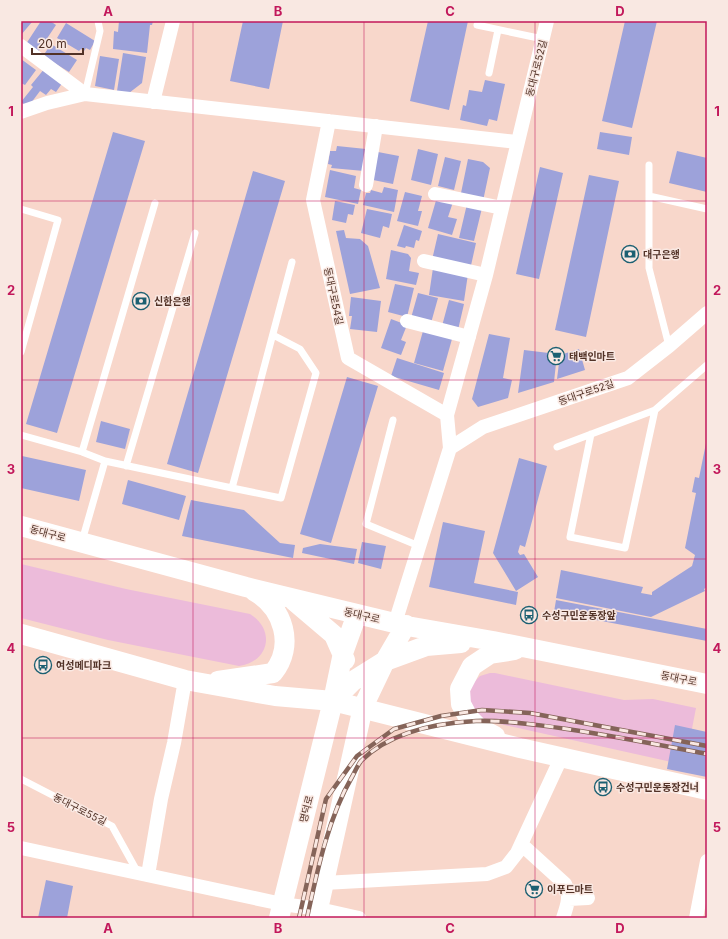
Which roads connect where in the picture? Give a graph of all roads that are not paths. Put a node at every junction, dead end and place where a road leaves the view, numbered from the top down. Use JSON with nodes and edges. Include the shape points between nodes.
{"nodes":[{"id":1,"x":98,"y":21,"type":"edge"},
{"id":2,"x":173,"y":21,"type":"edge"},
{"id":3,"x":547,"y":21,"type":"edge"},
{"id":4,"x":477,"y":26,"type":"dead end"},
{"id":5,"x":498,"y":30,"type":"junction"},
{"id":6,"x":543,"y":39,"type":"junction"},
{"id":7,"x":21,"y":46,"type":"edge"},
{"id":8,"x":489,"y":73,"type":"dead end"},
{"id":9,"x":85,"y":94,"type":"junction"},
{"id":10,"x":153,"y":102,"type":"junction"},
{"id":11,"x":21,"y":112,"type":"edge"},
{"id":12,"x":329,"y":121,"type":"junction"},
{"id":13,"x":376,"y":126,"type":"junction"},
{"id":14,"x":518,"y":142,"type":"junction"},
{"id":15,"x":649,"y":165,"type":"dead end"},
{"id":16,"x":366,"y":184,"type":"dead end"},
{"id":17,"x":435,"y":194,"type":"dead end"},
{"id":18,"x":649,"y":196,"type":"junction"},
{"id":19,"x":155,"y":204,"type":"dead end"},
{"id":20,"x":502,"y":208,"type":"junction"},
{"id":21,"x":21,"y":209,"type":"edge"},
{"id":22,"x":707,"y":209,"type":"edge"},
{"id":23,"x":195,"y":234,"type":"dead end"},
{"id":24,"x":292,"y":262,"type":"dead end"},
{"id":25,"x":424,"y":262,"type":"dead end"},
{"id":26,"x":486,"y":276,"type":"junction"},
{"id":27,"x":707,"y":313,"type":"edge"},
{"id":28,"x":407,"y":321,"type":"dead end"},
{"id":29,"x":273,"y":335,"type":"junction"},
{"id":30,"x":469,"y":337,"type":"junction"},
{"id":31,"x":669,"y":346,"type":"junction"},
{"id":32,"x":21,"y":352,"type":"edge"},
{"id":33,"x":707,"y":365,"type":"edge"},
{"id":34,"x":655,"y":410,"type":"junction"},
{"id":35,"x":447,"y":415,"type":"junction"},
{"id":36,"x":393,"y":420,"type":"dead end"},
{"id":37,"x":21,"y":434,"type":"edge"},
{"id":38,"x":591,"y":434,"type":"junction"},
{"id":39,"x":557,"y":447,"type":"dead end"},
{"id":40,"x":450,"y":448,"type":"junction"},
{"id":41,"x":82,"y":452,"type":"junction"},
{"id":42,"x":105,"y":461,"type":"junction"},
{"id":43,"x":126,"y":466,"type":"junction"},
{"id":44,"x":232,"y":488,"type":"junction"},
{"id":45,"x":21,"y":526,"type":"edge"},
{"id":46,"x":82,"y":541,"type":"junction"},
{"id":47,"x":419,"y":546,"type":"junction"},
{"id":48,"x":246,"y":587,"type":"junction"},
{"id":49,"x":291,"y":598,"type":"junction"},
{"id":50,"x":357,"y":614,"type":"junction"},
{"id":51,"x":400,"y":624,"type":"junction"},
{"id":52,"x":21,"y":634,"type":"edge"},
{"id":53,"x":493,"y":641,"type":"junction"},
{"id":54,"x":527,"y":648,"type":"junction"},
{"id":55,"x":343,"y":653,"type":"junction"},
{"id":56,"x":385,"y":661,"type":"junction"},
{"id":57,"x":353,"y":681,"type":"junction"},
{"id":58,"x":194,"y":682,"type":"junction"},
{"id":59,"x":707,"y":684,"type":"edge"},
{"id":60,"x":333,"y":701,"type":"junction"},
{"id":61,"x":363,"y":707,"type":"junction"},
{"id":62,"x":520,"y":748,"type":"junction"},
{"id":63,"x":562,"y":758,"type":"junction"},
{"id":64,"x":21,"y":779,"type":"edge"},
{"id":65,"x":707,"y":790,"type":"edge"},
{"id":66,"x":521,"y":844,"type":"junction"},
{"id":67,"x":21,"y":848,"type":"edge"},
{"id":68,"x":707,"y":861,"type":"edge"},
{"id":69,"x":143,"y":874,"type":"junction"},
{"id":70,"x":324,"y":883,"type":"junction"},
{"id":71,"x":588,"y":898,"type":"dead end"},
{"id":72,"x":569,"y":899,"type":"junction"},
{"id":73,"x":281,"y":911,"type":"edge"},
{"id":74,"x":318,"y":914,"type":"edge"},
{"id":75,"x":359,"y":918,"type":"edge"},
{"id":76,"x":563,"y":918,"type":"edge"},
{"id":77,"x":696,"y":918,"type":"edge"}],
"edges":[{"from":1,"to":9,"type":"lane","via":[[100,31]]},
{"from":2,"to":10,"type":"street"},
{"from":3,"to":6,"type":"street","name":"동대구로52길"},
{"from":4,"to":5,"type":"lane"},
{"from":5,"to":6,"type":"lane"},
{"from":5,"to":8,"type":"lane"},
{"from":6,"to":14,"type":"street","name":"동대구로52길"},
{"from":7,"to":9,"type":"street"},
{"from":9,"to":10,"type":"street"},
{"from":9,"to":11,"type":"street"},
{"from":10,"to":12,"type":"street"},
{"from":12,"to":13,"type":"street"},
{"from":12,"to":35,"type":"street","name":"동대구로54길","via":[[313,200],[348,358]]},
{"from":13,"to":14,"type":"street"},
{"from":13,"to":16,"type":"street"},
{"from":14,"to":20,"type":"street","name":"동대구로52길"},
{"from":15,"to":18,"type":"lane"},
{"from":17,"to":20,"type":"street"},
{"from":18,"to":22,"type":"lane"},
{"from":18,"to":31,"type":"lane","via":[[649,268]]},
{"from":19,"to":41,"type":"lane"},
{"from":20,"to":26,"type":"street","name":"동대구로52길"},
{"from":21,"to":32,"type":"lane","via":[[58,220]]},
{"from":23,"to":43,"type":"lane"},
{"from":24,"to":29,"type":"lane"},
{"from":25,"to":26,"type":"street"},
{"from":26,"to":30,"type":"street","name":"동대구로52길"},
{"from":27,"to":31,"type":"street","name":"동대구로52길"},
{"from":28,"to":30,"type":"street"},
{"from":29,"to":44,"type":"lane"},
{"from":29,"to":44,"type":"lane","via":[[300,349],[316,373],[281,498]]},
{"from":30,"to":35,"type":"street","name":"동대구로52길"},
{"from":31,"to":40,"type":"street","name":"동대구로52길","via":[[628,378],[483,427]]},
{"from":33,"to":34,"type":"lane"},
{"from":34,"to":38,"type":"lane"},
{"from":34,"to":38,"type":"lane","via":[[625,548],[570,537]]},
{"from":35,"to":40,"type":"street","name":"동대구로52길"},
{"from":36,"to":47,"type":"lane","via":[[366,524]]},
{"from":37,"to":41,"type":"lane"},
{"from":38,"to":39,"type":"lane"},
{"from":40,"to":47,"type":"street","name":"동대구로52길"},
{"from":41,"to":42,"type":"lane"},
{"from":42,"to":43,"type":"lane"},
{"from":42,"to":46,"type":"lane"},
{"from":43,"to":44,"type":"lane"},
{"from":45,"to":46,"type":"main road","name":"동대구로"},
{"from":46,"to":48,"type":"main road","name":"동대구로"},
{"from":47,"to":51,"type":"street","name":"동대구로52길"},
{"from":48,"to":49,"type":"main road","name":"동대구로"},
{"from":48,"to":58,"type":"main road","via":[[264,597],[282,620],[285,637],[279,665],[273,673]]},
{"from":49,"to":50,"type":"main road","name":"동대구로"},
{"from":49,"to":55,"type":"main road","via":[[334,635]]},
{"from":50,"to":51,"type":"main road","name":"동대구로"},
{"from":50,"to":55,"type":"main road","name":"명덕로"},
{"from":51,"to":53,"type":"main road","name":"동대구로"},
{"from":51,"to":56,"type":"main road"},
{"from":52,"to":58,"type":"main road"},
{"from":53,"to":54,"type":"main road","name":"동대구로"},
{"from":53,"to":56,"type":"main road","via":[[426,646]]},
{"from":54,"to":59,"type":"main road","name":"동대구로"},
{"from":54,"to":62,"type":"main road","via":[[490,654],[472,666],[460,689],[461,704],[468,717],[478,727]]},
{"from":55,"to":57,"type":"main road"},
{"from":55,"to":60,"type":"main road","name":"명덕로"},
{"from":56,"to":57,"type":"main road"},
{"from":56,"to":61,"type":"main road"},
{"from":57,"to":60,"type":"main road"},
{"from":57,"to":61,"type":"main road"},
{"from":58,"to":60,"type":"main road","via":[[275,696]]},
{"from":58,"to":69,"type":"street","via":[[174,743]]},
{"from":60,"to":61,"type":"main road"},
{"from":60,"to":73,"type":"main road","name":"명덕로"},
{"from":61,"to":62,"type":"main road"},
{"from":61,"to":70,"type":"main road"},
{"from":62,"to":63,"type":"main road"},
{"from":63,"to":65,"type":"main road"},
{"from":63,"to":66,"type":"street"},
{"from":64,"to":69,"type":"lane","name":"동대구로55길","via":[[112,826]]},
{"from":66,"to":70,"type":"street","via":[[506,867],[487,874]]},
{"from":66,"to":72,"type":"street","via":[[565,884],[569,891]]},
{"from":67,"to":69,"type":"street"},
{"from":68,"to":77,"type":"street"},
{"from":69,"to":73,"type":"street"},
{"from":70,"to":74,"type":"main road"},
{"from":71,"to":72,"type":"street"},
{"from":72,"to":76,"type":"street"},
{"from":73,"to":74,"type":"street"},
{"from":74,"to":75,"type":"street"}]}
